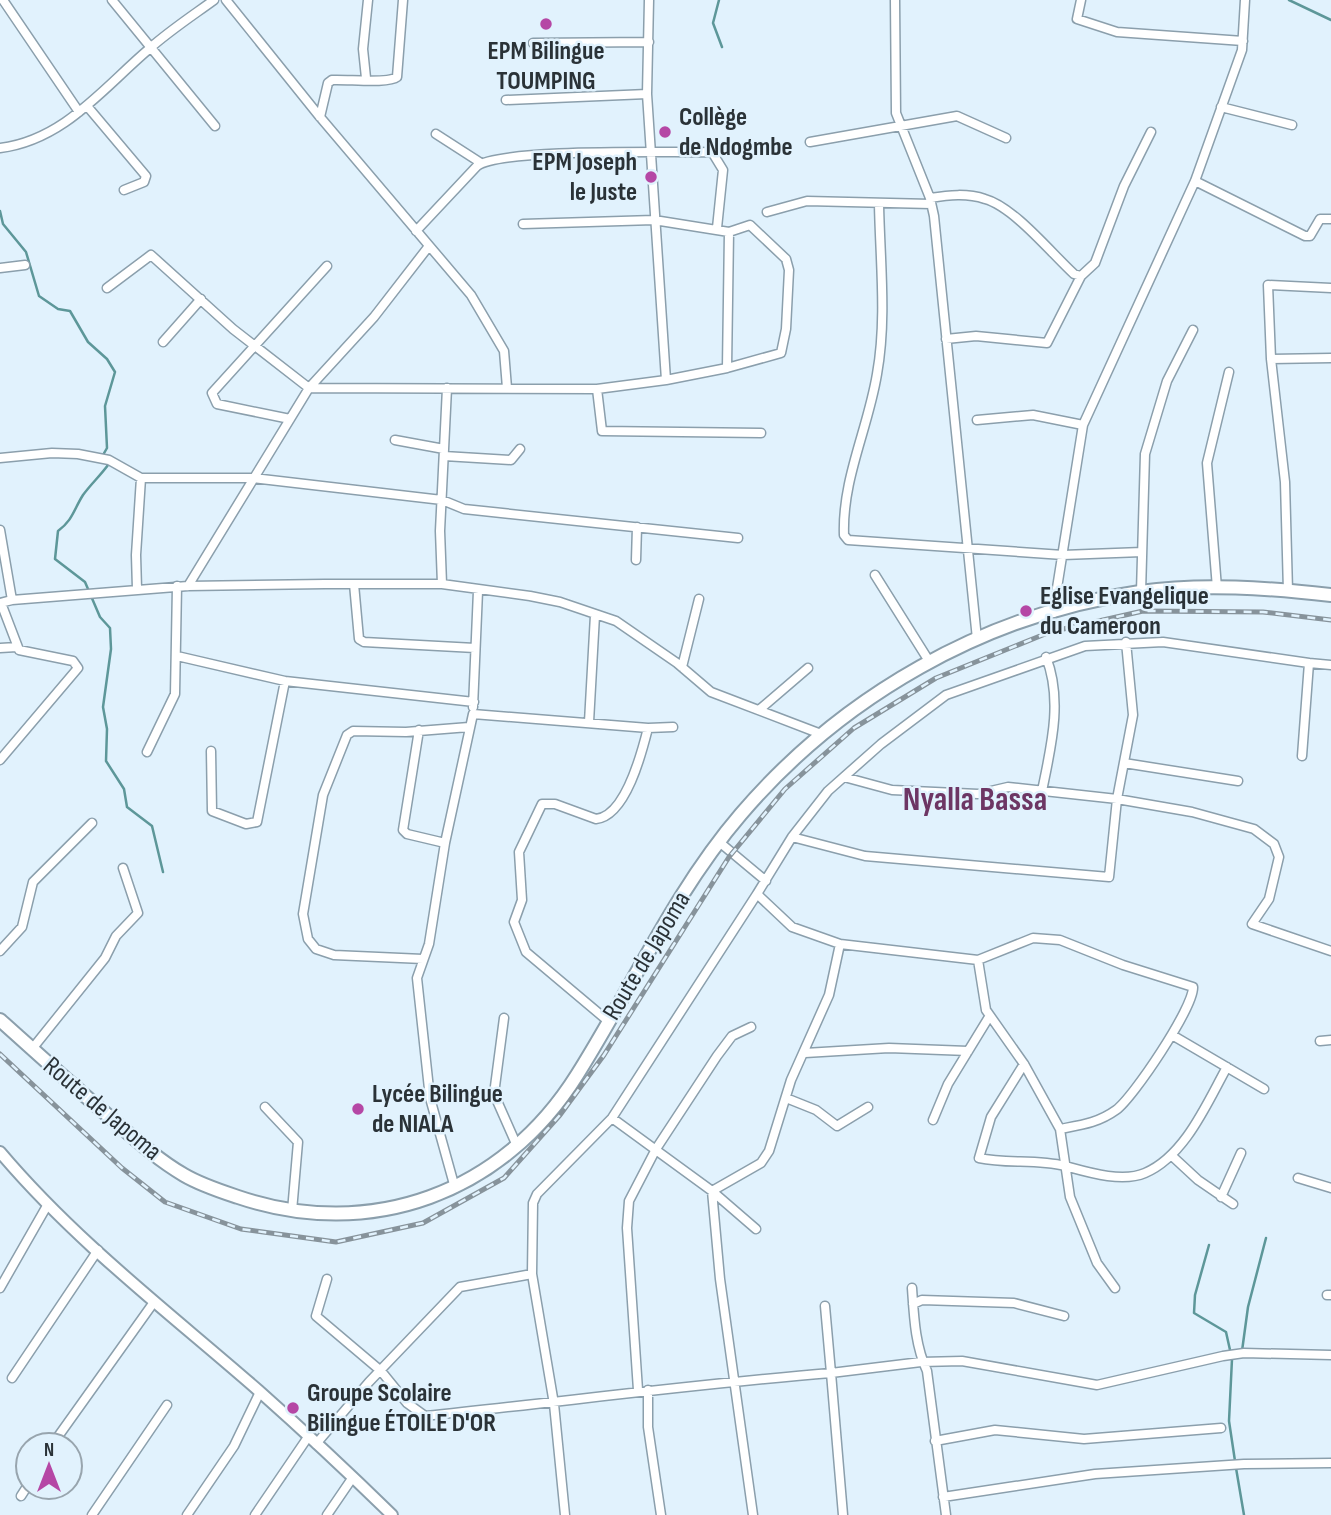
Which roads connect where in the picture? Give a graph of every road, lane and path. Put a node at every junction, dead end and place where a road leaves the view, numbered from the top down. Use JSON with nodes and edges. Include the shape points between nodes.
{"nodes":[{"id":1,"x":3,"y":0,"type":"edge"},
{"id":2,"x":112,"y":0,"type":"edge"},
{"id":3,"x":214,"y":0,"type":"edge"},
{"id":4,"x":226,"y":0,"type":"edge"},
{"id":5,"x":368,"y":0,"type":"edge"},
{"id":6,"x":404,"y":0,"type":"edge"},
{"id":7,"x":649,"y":0,"type":"edge"},
{"id":8,"x":895,"y":0,"type":"edge"},
{"id":9,"x":1081,"y":0,"type":"edge"},
{"id":10,"x":1245,"y":0,"type":"edge"},
{"id":11,"x":1243,"y":41,"type":"junction"},
{"id":12,"x":533,"y":43,"type":"dead end"},
{"id":13,"x":649,"y":43,"type":"junction"},
{"id":14,"x":150,"y":48,"type":"junction"},
{"id":15,"x":366,"y":78,"type":"junction"},
{"id":16,"x":647,"y":94,"type":"junction"},
{"id":17,"x":506,"y":100,"type":"dead end"},
{"id":18,"x":87,"y":106,"type":"junction"},
{"id":19,"x":1222,"y":107,"type":"junction"},
{"id":20,"x":79,"y":112,"type":"junction"},
{"id":21,"x":320,"y":117,"type":"junction"},
{"id":22,"x":1292,"y":125,"type":"dead end"},
{"id":23,"x":215,"y":126,"type":"dead end"},
{"id":24,"x":900,"y":126,"type":"junction"},
{"id":25,"x":1151,"y":132,"type":"dead end"},
{"id":26,"x":436,"y":134,"type":"dead end"},
{"id":27,"x":1006,"y":138,"type":"dead end"},
{"id":28,"x":810,"y":142,"type":"dead end"},
{"id":29,"x":0,"y":148,"type":"edge"},
{"id":30,"x":651,"y":153,"type":"junction"},
{"id":31,"x":481,"y":163,"type":"junction"},
{"id":32,"x":1195,"y":181,"type":"junction"},
{"id":33,"x":124,"y":190,"type":"dead end"},
{"id":34,"x":931,"y":201,"type":"junction"},
{"id":35,"x":879,"y":204,"type":"junction"},
{"id":36,"x":767,"y":212,"type":"dead end"},
{"id":37,"x":1331,"y":219,"type":"edge"},
{"id":38,"x":654,"y":220,"type":"junction"},
{"id":39,"x":523,"y":224,"type":"dead end"},
{"id":40,"x":717,"y":228,"type":"junction"},
{"id":41,"x":416,"y":231,"type":"junction"},
{"id":42,"x":729,"y":232,"type":"junction"},
{"id":43,"x":429,"y":246,"type":"junction"},
{"id":44,"x":25,"y":265,"type":"dead end"},
{"id":45,"x":327,"y":266,"type":"dead end"},
{"id":46,"x":0,"y":268,"type":"edge"},
{"id":47,"x":1081,"y":276,"type":"junction"},
{"id":48,"x":107,"y":288,"type":"dead end"},
{"id":49,"x":1331,"y":288,"type":"edge"},
{"id":50,"x":201,"y":299,"type":"junction"},
{"id":51,"x":1193,"y":330,"type":"dead end"},
{"id":52,"x":946,"y":339,"type":"junction"},
{"id":53,"x":163,"y":342,"type":"dead end"},
{"id":54,"x":254,"y":347,"type":"junction"},
{"id":55,"x":1331,"y":358,"type":"edge"},
{"id":56,"x":1270,"y":359,"type":"junction"},
{"id":57,"x":727,"y":368,"type":"junction"},
{"id":58,"x":1228,"y":372,"type":"dead end"},
{"id":59,"x":667,"y":380,"type":"junction"},
{"id":60,"x":309,"y":388,"type":"junction"},
{"id":61,"x":447,"y":388,"type":"junction"},
{"id":62,"x":507,"y":388,"type":"junction"},
{"id":63,"x":597,"y":389,"type":"junction"},
{"id":64,"x":290,"y":419,"type":"junction"},
{"id":65,"x":977,"y":420,"type":"dead end"},
{"id":66,"x":1083,"y":425,"type":"junction"},
{"id":67,"x":761,"y":433,"type":"dead end"},
{"id":68,"x":395,"y":440,"type":"dead end"},
{"id":69,"x":520,"y":449,"type":"dead end"},
{"id":70,"x":444,"y":452,"type":"junction"},
{"id":71,"x":0,"y":458,"type":"edge"},
{"id":72,"x":141,"y":478,"type":"junction"},
{"id":73,"x":253,"y":478,"type":"junction"},
{"id":74,"x":442,"y":500,"type":"junction"},
{"id":75,"x":637,"y":527,"type":"junction"},
{"id":76,"x":0,"y":530,"type":"edge"},
{"id":77,"x":738,"y":538,"type":"dead end"},
{"id":78,"x":968,"y":548,"type":"junction"},
{"id":79,"x":1142,"y":552,"type":"junction"},
{"id":80,"x":1063,"y":555,"type":"junction"},
{"id":81,"x":636,"y":560,"type":"dead end"},
{"id":82,"x":875,"y":575,"type":"dead end"},
{"id":83,"x":354,"y":584,"type":"junction"},
{"id":84,"x":442,"y":584,"type":"junction"},
{"id":85,"x":177,"y":586,"type":"junction"},
{"id":86,"x":188,"y":586,"type":"junction"},
{"id":87,"x":1217,"y":588,"type":"junction"},
{"id":88,"x":138,"y":589,"type":"junction"},
{"id":89,"x":478,"y":591,"type":"junction"},
{"id":90,"x":1288,"y":591,"type":"junction"},
{"id":91,"x":1141,"y":592,"type":"junction"},
{"id":92,"x":1331,"y":595,"type":"edge"},
{"id":93,"x":699,"y":599,"type":"dead end"},
{"id":94,"x":12,"y":600,"type":"junction"},
{"id":95,"x":1,"y":603,"type":"edge"},
{"id":96,"x":1053,"y":613,"type":"junction"},
{"id":97,"x":595,"y":615,"type":"junction"},
{"id":98,"x":977,"y":639,"type":"junction"},
{"id":99,"x":1126,"y":642,"type":"junction"},
{"id":100,"x":17,"y":647,"type":"junction"},
{"id":101,"x":0,"y":648,"type":"edge"},
{"id":102,"x":475,"y":648,"type":"junction"},
{"id":103,"x":177,"y":656,"type":"junction"},
{"id":104,"x":1046,"y":657,"type":"junction"},
{"id":105,"x":929,"y":662,"type":"junction"},
{"id":106,"x":1309,"y":663,"type":"junction"},
{"id":107,"x":1331,"y":664,"type":"edge"},
{"id":108,"x":682,"y":667,"type":"junction"},
{"id":109,"x":808,"y":668,"type":"dead end"},
{"id":110,"x":285,"y":681,"type":"junction"},
{"id":111,"x":474,"y":702,"type":"junction"},
{"id":112,"x":758,"y":710,"type":"junction"},
{"id":113,"x":473,"y":714,"type":"junction"},
{"id":114,"x":589,"y":722,"type":"junction"},
{"id":115,"x":470,"y":727,"type":"junction"},
{"id":116,"x":673,"y":727,"type":"dead end"},
{"id":117,"x":648,"y":728,"type":"junction"},
{"id":118,"x":419,"y":730,"type":"junction"},
{"id":119,"x":821,"y":734,"type":"junction"},
{"id":120,"x":211,"y":751,"type":"dead end"},
{"id":121,"x":147,"y":752,"type":"dead end"},
{"id":122,"x":1302,"y":756,"type":"dead end"},
{"id":123,"x":0,"y":760,"type":"edge"},
{"id":124,"x":1124,"y":763,"type":"junction"},
{"id":125,"x":844,"y":777,"type":"junction"},
{"id":126,"x":1238,"y":781,"type":"dead end"},
{"id":127,"x":1042,"y":791,"type":"junction"},
{"id":128,"x":1117,"y":799,"type":"junction"},
{"id":129,"x":92,"y":823,"type":"dead end"},
{"id":130,"x":792,"y":837,"type":"junction"},
{"id":131,"x":718,"y":841,"type":"junction"},
{"id":132,"x":445,"y":843,"type":"junction"},
{"id":133,"x":123,"y":868,"type":"dead end"},
{"id":134,"x":766,"y":881,"type":"junction"},
{"id":135,"x":757,"y":894,"type":"junction"},
{"id":136,"x":841,"y":944,"type":"junction"},
{"id":137,"x":0,"y":951,"type":"edge"},
{"id":138,"x":1331,"y":951,"type":"edge"},
{"id":139,"x":423,"y":959,"type":"junction"},
{"id":140,"x":978,"y":960,"type":"junction"},
{"id":141,"x":989,"y":1017,"type":"junction"},
{"id":142,"x":504,"y":1018,"type":"dead end"},
{"id":143,"x":0,"y":1020,"type":"edge"},
{"id":144,"x":608,"y":1021,"type":"junction"},
{"id":145,"x":751,"y":1027,"type":"dead end"},
{"id":146,"x":1172,"y":1035,"type":"junction"},
{"id":147,"x":1331,"y":1040,"type":"edge"},
{"id":148,"x":1320,"y":1041,"type":"dead end"},
{"id":149,"x":32,"y":1049,"type":"junction"},
{"id":150,"x":968,"y":1051,"type":"junction"},
{"id":151,"x":804,"y":1053,"type":"junction"},
{"id":152,"x":1024,"y":1064,"type":"junction"},
{"id":153,"x":1227,"y":1068,"type":"junction"},
{"id":154,"x":1264,"y":1089,"type":"dead end"},
{"id":155,"x":786,"y":1098,"type":"junction"},
{"id":156,"x":265,"y":1107,"type":"dead end"},
{"id":157,"x":868,"y":1107,"type":"dead end"},
{"id":158,"x":612,"y":1118,"type":"junction"},
{"id":159,"x":933,"y":1120,"type":"dead end"},
{"id":160,"x":1060,"y":1129,"type":"junction"},
{"id":161,"x":517,"y":1147,"type":"junction"},
{"id":162,"x":656,"y":1149,"type":"junction"},
{"id":163,"x":1241,"y":1153,"type":"dead end"},
{"id":164,"x":1,"y":1155,"type":"edge"},
{"id":165,"x":1171,"y":1155,"type":"junction"},
{"id":166,"x":1066,"y":1166,"type":"junction"},
{"id":167,"x":1298,"y":1178,"type":"dead end"},
{"id":168,"x":455,"y":1188,"type":"junction"},
{"id":169,"x":1331,"y":1188,"type":"edge"},
{"id":170,"x":712,"y":1191,"type":"junction"},
{"id":171,"x":1222,"y":1196,"type":"junction"},
{"id":172,"x":48,"y":1204,"type":"junction"},
{"id":173,"x":1233,"y":1205,"type":"dead end"},
{"id":174,"x":292,"y":1211,"type":"junction"},
{"id":175,"x":756,"y":1229,"type":"dead end"},
{"id":176,"x":98,"y":1250,"type":"junction"},
{"id":177,"x":532,"y":1274,"type":"junction"},
{"id":178,"x":327,"y":1279,"type":"dead end"},
{"id":179,"x":0,"y":1288,"type":"edge"},
{"id":180,"x":912,"y":1288,"type":"dead end"},
{"id":181,"x":1115,"y":1288,"type":"dead end"},
{"id":182,"x":154,"y":1302,"type":"junction"},
{"id":183,"x":913,"y":1304,"type":"junction"},
{"id":184,"x":825,"y":1306,"type":"dead end"},
{"id":185,"x":1064,"y":1316,"type":"dead end"},
{"id":186,"x":1331,"y":1355,"type":"edge"},
{"id":187,"x":921,"y":1362,"type":"junction"},
{"id":188,"x":381,"y":1371,"type":"junction"},
{"id":189,"x":831,"y":1373,"type":"junction"},
{"id":190,"x":12,"y":1378,"type":"dead end"},
{"id":191,"x":735,"y":1381,"type":"junction"},
{"id":192,"x":638,"y":1390,"type":"junction"},
{"id":193,"x":648,"y":1390,"type":"junction"},
{"id":194,"x":260,"y":1392,"type":"junction"},
{"id":195,"x":554,"y":1404,"type":"junction"},
{"id":196,"x":167,"y":1405,"type":"dead end"},
{"id":197,"x":1221,"y":1428,"type":"dead end"},
{"id":198,"x":61,"y":1431,"type":"edge"},
{"id":199,"x":312,"y":1441,"type":"junction"},
{"id":200,"x":935,"y":1441,"type":"junction"},
{"id":201,"x":1331,"y":1463,"type":"edge"},
{"id":202,"x":353,"y":1477,"type":"junction"},
{"id":203,"x":943,"y":1497,"type":"junction"},
{"id":204,"x":92,"y":1515,"type":"edge"},
{"id":205,"x":187,"y":1515,"type":"edge"},
{"id":206,"x":255,"y":1515,"type":"edge"},
{"id":207,"x":327,"y":1515,"type":"edge"},
{"id":208,"x":392,"y":1515,"type":"edge"},
{"id":209,"x":565,"y":1515,"type":"edge"},
{"id":210,"x":661,"y":1515,"type":"edge"},
{"id":211,"x":753,"y":1515,"type":"edge"},
{"id":212,"x":843,"y":1515,"type":"edge"},
{"id":213,"x":946,"y":1515,"type":"edge"}],
"edges":[{"from":1,"to":20,"type":"street"},
{"from":2,"to":14,"type":"street"},
{"from":3,"to":14,"type":"street"},
{"from":4,"to":21,"type":"street"},
{"from":5,"to":15,"type":"street","via":[[363,49]]},
{"from":6,"to":15,"type":"street","via":[[397,77],[382,83]]},
{"from":7,"to":13,"type":"street"},
{"from":8,"to":24,"type":"street"},
{"from":9,"to":11,"type":"street","via":[[1077,19],[1117,32]]},
{"from":10,"to":11,"type":"street"},
{"from":11,"to":19,"type":"street"},
{"from":12,"to":13,"type":"street"},
{"from":13,"to":16,"type":"street"},
{"from":14,"to":18,"type":"street"},
{"from":14,"to":23,"type":"street"},
{"from":15,"to":21,"type":"street","via":[[330,81]]},
{"from":16,"to":17,"type":"street"},
{"from":16,"to":30,"type":"street"},
{"from":18,"to":20,"type":"street"},
{"from":18,"to":33,"type":"street","via":[[146,177]]},
{"from":19,"to":22,"type":"street"},
{"from":19,"to":32,"type":"street"},
{"from":20,"to":29,"type":"street","via":[[37,140]]},
{"from":21,"to":41,"type":"street"},
{"from":24,"to":27,"type":"street","via":[[957,116]]},
{"from":24,"to":28,"type":"street"},
{"from":24,"to":34,"type":"street"},
{"from":25,"to":47,"type":"street","via":[[1124,186],[1095,263]]},
{"from":26,"to":31,"type":"street"},
{"from":30,"to":31,"type":"street","via":[[545,155]]},
{"from":30,"to":38,"type":"street"},
{"from":30,"to":40,"type":"street","via":[[715,154],[723,170]]},
{"from":31,"to":41,"type":"street"},
{"from":32,"to":37,"type":"street","via":[[1306,236],[1320,219]]},
{"from":32,"to":66,"type":"street"},
{"from":34,"to":35,"type":"street"},
{"from":34,"to":47,"type":"street","via":[[963,195],[987,199],[1006,210]]},
{"from":34,"to":52,"type":"street"},
{"from":35,"to":36,"type":"street","via":[[807,201]]},
{"from":35,"to":78,"type":"street","via":[[883,333],[844,509],[844,536],[848,540]]},
{"from":38,"to":39,"type":"street"},
{"from":38,"to":40,"type":"street"},
{"from":38,"to":59,"type":"street"},
{"from":40,"to":42,"type":"street"},
{"from":41,"to":43,"type":"street"},
{"from":42,"to":57,"type":"street"},
{"from":42,"to":57,"type":"street","via":[[750,225],[786,259],[790,275],[782,350]]},
{"from":43,"to":60,"type":"street","via":[[374,317]]},
{"from":43,"to":62,"type":"street","via":[[471,295],[504,351]]},
{"from":44,"to":46,"type":"street"},
{"from":45,"to":54,"type":"street"},
{"from":47,"to":52,"type":"street","via":[[1047,343],[976,336]]},
{"from":48,"to":50,"type":"street","via":[[151,254]]},
{"from":49,"to":56,"type":"street","via":[[1268,285]]},
{"from":50,"to":53,"type":"street"},
{"from":50,"to":54,"type":"street"},
{"from":51,"to":79,"type":"street","via":[[1167,381],[1145,454]]},
{"from":52,"to":78,"type":"street"},
{"from":54,"to":60,"type":"street"},
{"from":54,"to":64,"type":"street","via":[[212,393],[213,400]]},
{"from":55,"to":56,"type":"street"},
{"from":56,"to":90,"type":"street","via":[[1285,482]]},
{"from":57,"to":59,"type":"street"},
{"from":58,"to":87,"type":"street","via":[[1207,463]]},
{"from":59,"to":63,"type":"street"},
{"from":60,"to":61,"type":"street"},
{"from":60,"to":64,"type":"street"},
{"from":61,"to":62,"type":"street"},
{"from":61,"to":70,"type":"street"},
{"from":62,"to":63,"type":"street"},
{"from":63,"to":67,"type":"street","via":[[602,431]]},
{"from":64,"to":73,"type":"street"},
{"from":65,"to":66,"type":"street","via":[[1032,415]]},
{"from":66,"to":80,"type":"street"},
{"from":68,"to":70,"type":"street"},
{"from":69,"to":70,"type":"street","via":[[511,460]]},
{"from":70,"to":74,"type":"street"},
{"from":71,"to":72,"type":"street","via":[[78,454],[109,460]]},
{"from":72,"to":73,"type":"street"},
{"from":72,"to":88,"type":"street"},
{"from":73,"to":74,"type":"street"},
{"from":73,"to":86,"type":"street"},
{"from":74,"to":75,"type":"street","via":[[464,509]]},
{"from":74,"to":84,"type":"street"},
{"from":75,"to":77,"type":"street"},
{"from":75,"to":81,"type":"street"},
{"from":76,"to":94,"type":"street"},
{"from":78,"to":80,"type":"street"},
{"from":78,"to":98,"type":"street"},
{"from":79,"to":80,"type":"street"},
{"from":79,"to":91,"type":"street"},
{"from":80,"to":96,"type":"street"},
{"from":82,"to":105,"type":"street"},
{"from":83,"to":84,"type":"street"},
{"from":83,"to":86,"type":"street"},
{"from":83,"to":102,"type":"street","via":[[359,639]]},
{"from":84,"to":89,"type":"street"},
{"from":85,"to":86,"type":"street"},
{"from":85,"to":88,"type":"street"},
{"from":85,"to":103,"type":"street"},
{"from":87,"to":90,"type":"main road","name":"Route de Japoma"},
{"from":87,"to":91,"type":"main road","name":"Route de Japoma"},
{"from":88,"to":94,"type":"street"},
{"from":89,"to":97,"type":"street","via":[[540,598]]},
{"from":89,"to":102,"type":"street"},
{"from":90,"to":92,"type":"main road","name":"Route de Japoma"},
{"from":91,"to":96,"type":"main road","name":"Route de Japoma"},
{"from":93,"to":108,"type":"street"},
{"from":94,"to":95,"type":"street"},
{"from":95,"to":100,"type":"street"},
{"from":96,"to":98,"type":"main road","name":"Route de Japoma"},
{"from":97,"to":108,"type":"street","via":[[616,621]]},
{"from":97,"to":114,"type":"street"},
{"from":98,"to":105,"type":"main road","name":"Route de Japoma"},
{"from":99,"to":104,"type":"street","via":[[1082,646]]},
{"from":99,"to":106,"type":"street","via":[[1163,642]]},
{"from":99,"to":124,"type":"street","via":[[1133,715]]},
{"from":100,"to":101,"type":"street"},
{"from":100,"to":123,"type":"street","via":[[73,661],[78,668]]},
{"from":102,"to":111,"type":"street"},
{"from":103,"to":110,"type":"street"},
{"from":103,"to":121,"type":"street","via":[[174,702]]},
{"from":104,"to":125,"type":"street","via":[[941,697]]},
{"from":104,"to":127,"type":"street","via":[[1056,686],[1052,743]]},
{"from":105,"to":119,"type":"main road","name":"Route de Japoma"},
{"from":106,"to":107,"type":"street"},
{"from":106,"to":122,"type":"street"},
{"from":108,"to":112,"type":"street","via":[[711,692]]},
{"from":109,"to":112,"type":"street"},
{"from":110,"to":111,"type":"street"},
{"from":110,"to":120,"type":"street","via":[[257,822],[246,824],[212,811]]},
{"from":111,"to":113,"type":"street"},
{"from":112,"to":119,"type":"street"},
{"from":113,"to":114,"type":"street"},
{"from":113,"to":115,"type":"street"},
{"from":114,"to":117,"type":"street"},
{"from":115,"to":118,"type":"street"},
{"from":115,"to":132,"type":"street"},
{"from":116,"to":117,"type":"street"},
{"from":117,"to":144,"type":"street","via":[[630,781],[611,812],[596,819],[542,804],[519,852],[522,900],[514,922],[520,942]]},
{"from":118,"to":132,"type":"street","via":[[403,830]]},
{"from":118,"to":139,"type":"street","via":[[360,729],[347,735],[323,795],[303,914],[308,939],[316,949],[342,956]]},
{"from":119,"to":131,"type":"main road","name":"Route de Japoma"},
{"from":124,"to":126,"type":"street"},
{"from":124,"to":128,"type":"street"},
{"from":125,"to":127,"type":"street","via":[[892,789],[978,794],[1008,787]]},
{"from":125,"to":130,"type":"street"},
{"from":127,"to":128,"type":"street"},
{"from":128,"to":130,"type":"street","via":[[1112,872],[1106,878],[865,856]]},
{"from":128,"to":138,"type":"street","via":[[1211,817],[1267,836],[1279,857],[1269,899],[1252,924]]},
{"from":129,"to":137,"type":"street","via":[[33,882],[22,927]]},
{"from":130,"to":134,"type":"street"},
{"from":131,"to":134,"type":"street"},
{"from":131,"to":144,"type":"main road","name":"Route de Japoma"},
{"from":132,"to":139,"type":"street"},
{"from":133,"to":149,"type":"street","via":[[138,913]]},
{"from":134,"to":135,"type":"street"},
{"from":135,"to":136,"type":"street","via":[[792,927]]},
{"from":135,"to":158,"type":"street"},
{"from":136,"to":140,"type":"street"},
{"from":136,"to":151,"type":"street","via":[[828,995]]},
{"from":139,"to":168,"type":"street","via":[[417,978],[422,1045],[430,1098]]},
{"from":140,"to":141,"type":"street"},
{"from":140,"to":146,"type":"street","via":[[1033,938],[1045,938],[1191,984],[1193,992]]},
{"from":141,"to":150,"type":"street"},
{"from":141,"to":152,"type":"street"},
{"from":142,"to":161,"type":"street","via":[[494,1094]]},
{"from":143,"to":149,"type":"main road","name":"Route de Japoma"},
{"from":144,"to":161,"type":"main road","name":"Route de Japoma","via":[[577,1076]]},
{"from":145,"to":162,"type":"street","via":[[726,1044]]},
{"from":146,"to":153,"type":"street"},
{"from":146,"to":160,"type":"street","via":[[1119,1108],[1091,1124]]},
{"from":147,"to":148,"type":"street"},
{"from":149,"to":174,"type":"main road","name":"Route de Japoma","via":[[133,1138],[185,1175],[257,1203]]},
{"from":150,"to":151,"type":"street","via":[[889,1048]]},
{"from":150,"to":159,"type":"street"},
{"from":151,"to":155,"type":"street"},
{"from":152,"to":160,"type":"street"},
{"from":152,"to":166,"type":"street","via":[[990,1117],[977,1155]]},
{"from":153,"to":154,"type":"street"},
{"from":153,"to":165,"type":"street"},
{"from":155,"to":157,"type":"street","via":[[816,1110],[837,1126]]},
{"from":155,"to":170,"type":"street","via":[[774,1139],[761,1163]]},
{"from":156,"to":174,"type":"street","via":[[298,1142]]},
{"from":158,"to":162,"type":"street"},
{"from":158,"to":177,"type":"street","via":[[537,1194],[531,1214]]},
{"from":160,"to":166,"type":"street"},
{"from":161,"to":168,"type":"main road","name":"Route de Japoma"},
{"from":162,"to":170,"type":"street"},
{"from":162,"to":192,"type":"street","via":[[629,1201],[626,1219]]},
{"from":163,"to":171,"type":"street"},
{"from":164,"to":172,"type":"main road"},
{"from":165,"to":166,"type":"street","via":[[1136,1175],[1084,1173]]},
{"from":165,"to":171,"type":"street"},
{"from":166,"to":181,"type":"street","via":[[1070,1197],[1097,1263]]},
{"from":167,"to":169,"type":"street"},
{"from":168,"to":174,"type":"main road","name":"Route de Japoma","via":[[381,1211],[340,1215]]},
{"from":170,"to":175,"type":"street"},
{"from":170,"to":191,"type":"street","via":[[716,1254]]},
{"from":171,"to":173,"type":"street"},
{"from":172,"to":176,"type":"main road"},
{"from":172,"to":179,"type":"street"},
{"from":176,"to":182,"type":"main road"},
{"from":176,"to":190,"type":"street"},
{"from":177,"to":188,"type":"street","via":[[460,1287]]},
{"from":177,"to":195,"type":"street"},
{"from":178,"to":188,"type":"street","via":[[316,1316]]},
{"from":180,"to":183,"type":"street"},
{"from":182,"to":194,"type":"main road"},
{"from":182,"to":198,"type":"street"},
{"from":183,"to":185,"type":"street","via":[[922,1300],[1014,1303]]},
{"from":183,"to":187,"type":"street"},
{"from":184,"to":189,"type":"street"},
{"from":186,"to":187,"type":"street","via":[[1244,1353],[1097,1385],[972,1363]]},
{"from":187,"to":189,"type":"street"},
{"from":187,"to":200,"type":"street","via":[[927,1371]]},
{"from":188,"to":195,"type":"street","via":[[407,1403],[425,1416]]},
{"from":188,"to":199,"type":"street"},
{"from":189,"to":191,"type":"street"},
{"from":189,"to":212,"type":"street"},
{"from":191,"to":193,"type":"street"},
{"from":191,"to":211,"type":"street"},
{"from":192,"to":193,"type":"street"},
{"from":192,"to":195,"type":"street"},
{"from":193,"to":210,"type":"street"},
{"from":194,"to":199,"type":"main road"},
{"from":194,"to":205,"type":"street","via":[[234,1447]]},
{"from":195,"to":209,"type":"street"},
{"from":196,"to":204,"type":"street"},
{"from":197,"to":200,"type":"street","via":[[1084,1439],[995,1430]]},
{"from":199,"to":202,"type":"main road"},
{"from":199,"to":206,"type":"street"},
{"from":200,"to":203,"type":"street"},
{"from":201,"to":203,"type":"street","via":[[1095,1474]]},
{"from":202,"to":207,"type":"street"},
{"from":202,"to":208,"type":"main road"},
{"from":203,"to":213,"type":"street"}]}
